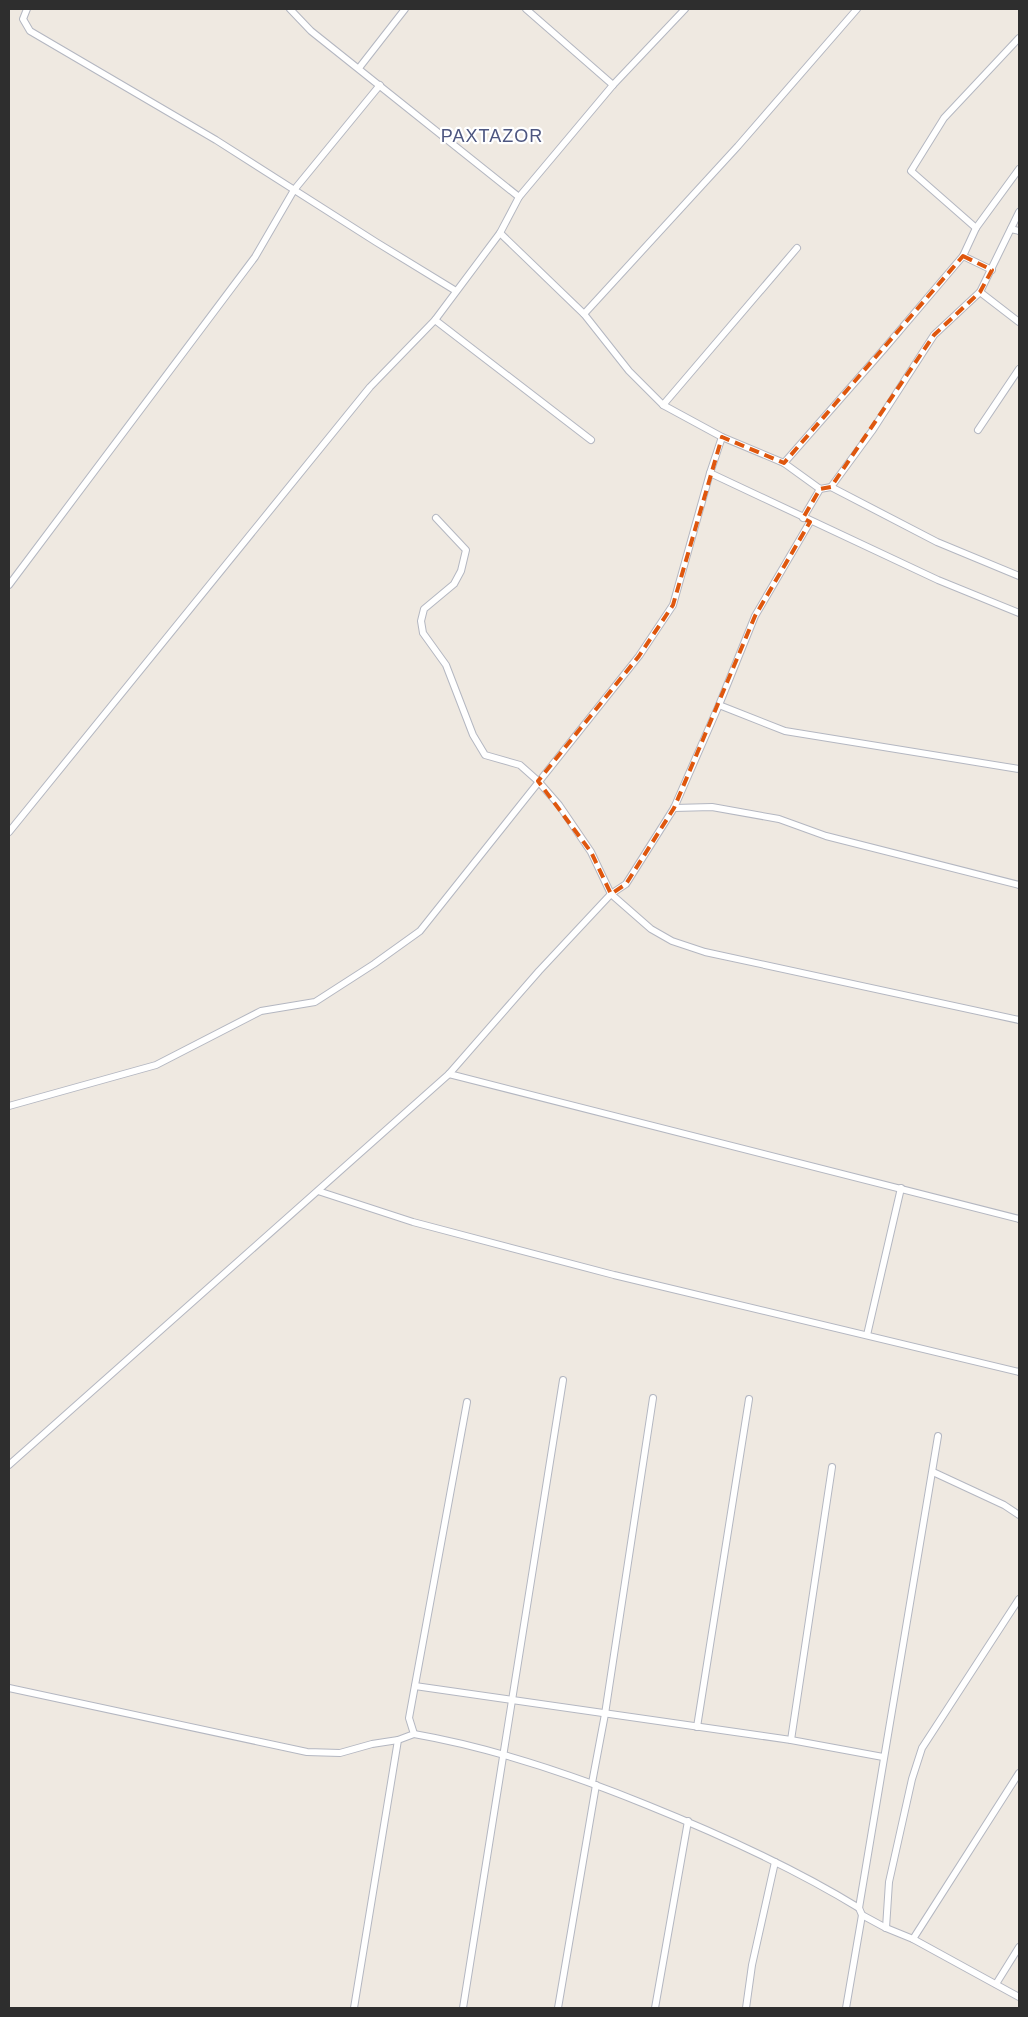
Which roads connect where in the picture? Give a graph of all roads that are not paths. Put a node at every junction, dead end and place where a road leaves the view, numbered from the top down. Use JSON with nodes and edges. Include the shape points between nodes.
{"nodes":[{"id":1,"x":27,"y":9,"type":"edge"},
{"id":2,"x":290,"y":9,"type":"edge"},
{"id":3,"x":405,"y":9,"type":"edge"},
{"id":4,"x":526,"y":9,"type":"edge"},
{"id":5,"x":685,"y":9,"type":"edge"},
{"id":6,"x":857,"y":9,"type":"edge"},
{"id":7,"x":1019,"y":38,"type":"edge"},
{"id":8,"x":359,"y":68,"type":"junction"},
{"id":9,"x":380,"y":85,"type":"junction"},
{"id":10,"x":613,"y":85,"type":"junction"},
{"id":11,"x":1019,"y":169,"type":"edge"},
{"id":12,"x":294,"y":190,"type":"junction"},
{"id":13,"x":519,"y":197,"type":"junction"},
{"id":14,"x":1019,"y":212,"type":"edge"},
{"id":15,"x":976,"y":228,"type":"junction"},
{"id":16,"x":1011,"y":229,"type":"junction"},
{"id":17,"x":1019,"y":231,"type":"edge"},
{"id":18,"x":500,"y":233,"type":"junction"},
{"id":19,"x":797,"y":248,"type":"dead end"},
{"id":20,"x":963,"y":256,"type":"junction"},
{"id":21,"x":992,"y":270,"type":"junction"},
{"id":22,"x":456,"y":290,"type":"junction"},
{"id":23,"x":980,"y":292,"type":"junction"},
{"id":24,"x":584,"y":314,"type":"junction"},
{"id":25,"x":435,"y":320,"type":"junction"},
{"id":26,"x":1019,"y":322,"type":"edge"},
{"id":27,"x":1019,"y":369,"type":"edge"},
{"id":28,"x":663,"y":405,"type":"junction"},
{"id":29,"x":978,"y":430,"type":"dead end"},
{"id":30,"x":722,"y":437,"type":"junction"},
{"id":31,"x":591,"y":440,"type":"dead end"},
{"id":32,"x":784,"y":463,"type":"junction"},
{"id":33,"x":710,"y":473,"type":"junction"},
{"id":34,"x":831,"y":488,"type":"junction"},
{"id":35,"x":820,"y":489,"type":"junction"},
{"id":36,"x":436,"y":518,"type":"dead end"},
{"id":37,"x":802,"y":518,"type":"junction"},
{"id":38,"x":810,"y":522,"type":"junction"},
{"id":39,"x":1019,"y":576,"type":"edge"},
{"id":40,"x":9,"y":585,"type":"edge"},
{"id":41,"x":1019,"y":613,"type":"edge"},
{"id":42,"x":719,"y":706,"type":"junction"},
{"id":43,"x":1019,"y":769,"type":"edge"},
{"id":44,"x":538,"y":782,"type":"junction"},
{"id":45,"x":674,"y":808,"type":"junction"},
{"id":46,"x":9,"y":832,"type":"edge"},
{"id":47,"x":1019,"y":885,"type":"edge"},
{"id":48,"x":611,"y":894,"type":"junction"},
{"id":49,"x":1019,"y":1020,"type":"edge"},
{"id":50,"x":449,"y":1074,"type":"junction"},
{"id":51,"x":9,"y":1106,"type":"edge"},
{"id":52,"x":902,"y":1188,"type":"junction"},
{"id":53,"x":318,"y":1191,"type":"junction"},
{"id":54,"x":1019,"y":1219,"type":"edge"},
{"id":55,"x":867,"y":1335,"type":"junction"},
{"id":56,"x":1019,"y":1372,"type":"edge"},
{"id":57,"x":563,"y":1380,"type":"dead end"},
{"id":58,"x":654,"y":1398,"type":"dead end"},
{"id":59,"x":749,"y":1399,"type":"dead end"},
{"id":60,"x":467,"y":1402,"type":"dead end"},
{"id":61,"x":938,"y":1436,"type":"dead end"},
{"id":62,"x":9,"y":1465,"type":"edge"},
{"id":63,"x":832,"y":1467,"type":"dead end"},
{"id":64,"x":933,"y":1472,"type":"junction"},
{"id":65,"x":1019,"y":1515,"type":"edge"},
{"id":66,"x":1019,"y":1599,"type":"edge"},
{"id":67,"x":415,"y":1686,"type":"junction"},
{"id":68,"x":9,"y":1688,"type":"edge"},
{"id":69,"x":513,"y":1699,"type":"junction"},
{"id":70,"x":605,"y":1714,"type":"junction"},
{"id":71,"x":697,"y":1727,"type":"junction"},
{"id":72,"x":414,"y":1734,"type":"junction"},
{"id":73,"x":398,"y":1740,"type":"junction"},
{"id":74,"x":791,"y":1740,"type":"junction"},
{"id":75,"x":503,"y":1754,"type":"junction"},
{"id":76,"x":883,"y":1757,"type":"junction"},
{"id":77,"x":1019,"y":1773,"type":"edge"},
{"id":78,"x":594,"y":1784,"type":"junction"},
{"id":79,"x":688,"y":1821,"type":"junction"},
{"id":80,"x":775,"y":1862,"type":"junction"},
{"id":81,"x":858,"y":1908,"type":"junction"},
{"id":82,"x":862,"y":1915,"type":"junction"},
{"id":83,"x":886,"y":1928,"type":"junction"},
{"id":84,"x":913,"y":1939,"type":"junction"},
{"id":85,"x":1019,"y":1947,"type":"edge"},
{"id":86,"x":996,"y":1984,"type":"junction"},
{"id":87,"x":1019,"y":1997,"type":"edge"},
{"id":88,"x":354,"y":2008,"type":"edge"},
{"id":89,"x":463,"y":2008,"type":"edge"},
{"id":90,"x":558,"y":2008,"type":"edge"},
{"id":91,"x":654,"y":2008,"type":"edge"},
{"id":92,"x":746,"y":2008,"type":"edge"},
{"id":93,"x":846,"y":2008,"type":"edge"}],
"edges":[{"from":1,"to":12,"type":"street","via":[[23,20],[30,31],[216,140]]},
{"from":2,"to":8,"type":"street","via":[[311,31]]},
{"from":3,"to":8,"type":"street"},
{"from":4,"to":10,"type":"street"},
{"from":5,"to":10,"type":"street"},
{"from":6,"to":24,"type":"street","via":[[732,153]]},
{"from":7,"to":15,"type":"street","via":[[944,118],[910,171]]},
{"from":8,"to":9,"type":"street"},
{"from":9,"to":12,"type":"street"},
{"from":9,"to":13,"type":"street"},
{"from":10,"to":13,"type":"street"},
{"from":11,"to":15,"type":"street"},
{"from":12,"to":22,"type":"street"},
{"from":12,"to":40,"type":"street","via":[[255,256]]},
{"from":13,"to":18,"type":"street"},
{"from":14,"to":16,"type":"street"},
{"from":15,"to":20,"type":"street"},
{"from":16,"to":17,"type":"street"},
{"from":16,"to":21,"type":"street"},
{"from":18,"to":22,"type":"street"},
{"from":18,"to":24,"type":"street"},
{"from":19,"to":28,"type":"street"},
{"from":20,"to":21,"type":"street"},
{"from":20,"to":32,"type":"street"},
{"from":21,"to":23,"type":"street"},
{"from":22,"to":25,"type":"street"},
{"from":23,"to":26,"type":"street"},
{"from":23,"to":34,"type":"street","via":[[934,335]]},
{"from":24,"to":28,"type":"street","via":[[629,371]]},
{"from":25,"to":31,"type":"street"},
{"from":25,"to":46,"type":"street","via":[[370,388]]},
{"from":27,"to":29,"type":"street"},
{"from":28,"to":30,"type":"street"},
{"from":30,"to":32,"type":"street"},
{"from":30,"to":33,"type":"street"},
{"from":32,"to":35,"type":"street"},
{"from":33,"to":37,"type":"street"},
{"from":33,"to":44,"type":"street","via":[[673,605],[638,656]]},
{"from":34,"to":35,"type":"street"},
{"from":34,"to":39,"type":"street","via":[[937,542]]},
{"from":35,"to":37,"type":"street"},
{"from":36,"to":44,"type":"street","via":[[466,550],[454,584],[424,609],[423,632],[446,665],[472,735],[486,755],[520,765]]},
{"from":37,"to":38,"type":"street"},
{"from":38,"to":41,"type":"street"},
{"from":38,"to":42,"type":"street","via":[[755,616]]},
{"from":42,"to":43,"type":"street","via":[[785,731]]},
{"from":42,"to":45,"type":"street"},
{"from":44,"to":48,"type":"street","via":[[559,805],[591,852]]},
{"from":44,"to":51,"type":"street","via":[[420,931],[315,1002],[261,1011],[156,1065]]},
{"from":45,"to":47,"type":"street","via":[[712,807],[779,819],[826,836]]},
{"from":45,"to":48,"type":"street","via":[[626,884]]},
{"from":48,"to":49,"type":"street","via":[[651,929],[672,942],[705,952]]},
{"from":48,"to":50,"type":"street"},
{"from":50,"to":52,"type":"street"},
{"from":50,"to":53,"type":"street"},
{"from":52,"to":54,"type":"street"},
{"from":52,"to":55,"type":"street"},
{"from":53,"to":55,"type":"street","via":[[414,1222],[604,1272]]},
{"from":53,"to":62,"type":"street"},
{"from":55,"to":56,"type":"street"},
{"from":57,"to":69,"type":"street"},
{"from":58,"to":70,"type":"street"},
{"from":59,"to":71,"type":"street"},
{"from":60,"to":67,"type":"street"},
{"from":61,"to":64,"type":"street"},
{"from":63,"to":74,"type":"street"},
{"from":64,"to":65,"type":"street"},
{"from":64,"to":76,"type":"street"},
{"from":66,"to":83,"type":"street","via":[[922,1748],[889,1882]]},
{"from":67,"to":69,"type":"street"},
{"from":67,"to":72,"type":"street","via":[[409,1718]]},
{"from":68,"to":73,"type":"street","via":[[307,1752],[340,1753]]},
{"from":69,"to":70,"type":"street"},
{"from":69,"to":75,"type":"street"},
{"from":70,"to":71,"type":"street"},
{"from":70,"to":78,"type":"street"},
{"from":71,"to":74,"type":"street"},
{"from":72,"to":73,"type":"street"},
{"from":72,"to":75,"type":"street"},
{"from":73,"to":88,"type":"street"},
{"from":74,"to":76,"type":"street"},
{"from":75,"to":78,"type":"street"},
{"from":75,"to":89,"type":"street"},
{"from":76,"to":81,"type":"street"},
{"from":77,"to":84,"type":"street"},
{"from":78,"to":79,"type":"street"},
{"from":78,"to":90,"type":"street"},
{"from":79,"to":80,"type":"street"},
{"from":79,"to":91,"type":"street"},
{"from":80,"to":81,"type":"street"},
{"from":80,"to":92,"type":"street"},
{"from":81,"to":82,"type":"street"},
{"from":82,"to":83,"type":"street"},
{"from":82,"to":93,"type":"street"},
{"from":83,"to":84,"type":"street"},
{"from":84,"to":86,"type":"street"},
{"from":85,"to":86,"type":"street"},
{"from":86,"to":87,"type":"street"}]}
